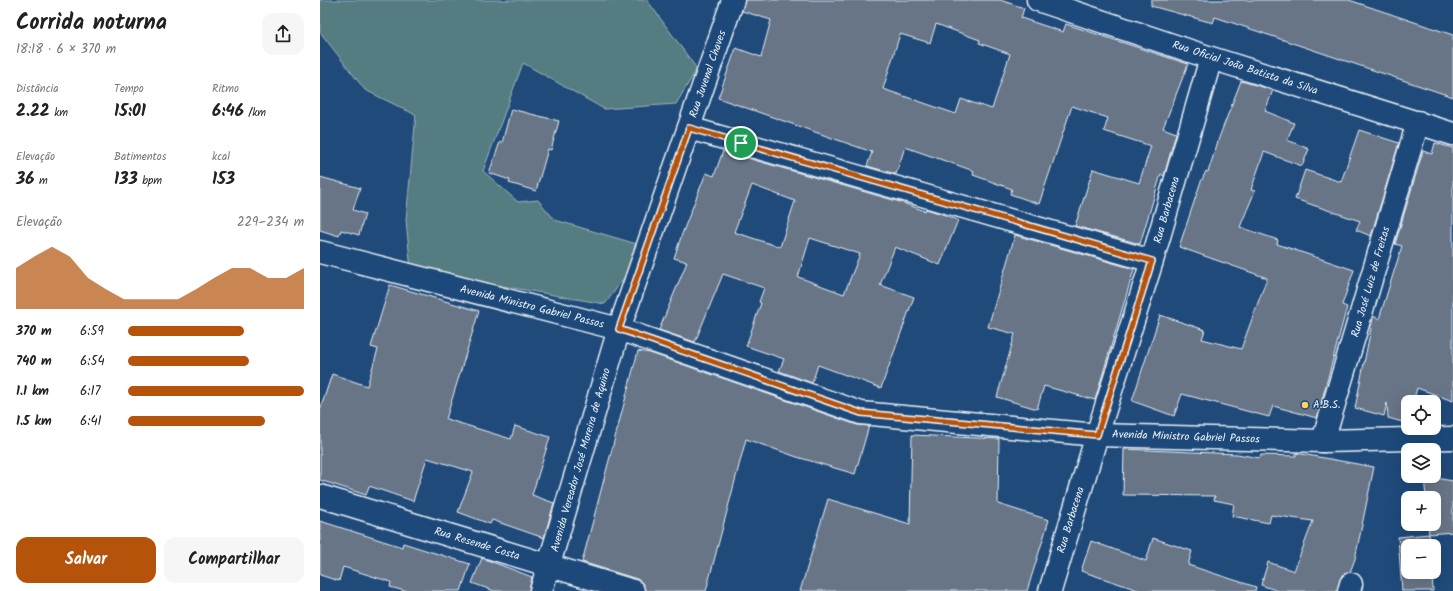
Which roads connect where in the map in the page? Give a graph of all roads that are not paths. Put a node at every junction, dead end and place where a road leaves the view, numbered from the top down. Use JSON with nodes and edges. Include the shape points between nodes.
{"nodes":[{"id":1,"x":733,"y":0,"type":"edge"},
{"id":2,"x":1038,"y":0,"type":"edge"},
{"id":3,"x":1211,"y":58,"type":"junction"},
{"id":4,"x":1418,"y":122,"type":"junction"},
{"id":5,"x":689,"y":128,"type":"junction"},
{"id":6,"x":1453,"y":134,"type":"edge"},
{"id":7,"x":320,"y":252,"type":"edge"},
{"id":8,"x":1152,"y":261,"type":"junction"},
{"id":9,"x":619,"y":329,"type":"junction"},
{"id":10,"x":1097,"y":435,"type":"junction"},
{"id":11,"x":1453,"y":438,"type":"edge"},
{"id":12,"x":1323,"y":441,"type":"junction"},
{"id":13,"x":320,"y":496,"type":"edge"},
{"id":14,"x":549,"y":566,"type":"junction"},
{"id":15,"x":541,"y":591,"type":"edge"},
{"id":16,"x":633,"y":591,"type":"edge"},
{"id":17,"x":1050,"y":591,"type":"edge"}],
"edges":[{"from":1,"to":5,"type":"street","name":"Rua Juvenal Chaves"},
{"from":2,"to":3,"type":"street","name":"Rua Oficial João Batista da Silva"},
{"from":3,"to":4,"type":"street","name":"Rua Oficial João Batista da Silva"},
{"from":3,"to":8,"type":"street","name":"Rua Barbacena"},
{"from":4,"to":6,"type":"street","name":"Rua Oficial João Batista da Silva"},
{"from":4,"to":12,"type":"street","name":"Rua José Luiz de Freitas"},
{"from":5,"to":8,"type":"street"},
{"from":5,"to":9,"type":"street","name":"Rua Juvenal Chaves"},
{"from":7,"to":9,"type":"street","name":"Avenida Ministro Gabriel Passos"},
{"from":8,"to":10,"type":"street","name":"Rua Barbacena"},
{"from":9,"to":10,"type":"street","name":"Avenida Ministro Gabriel Passos","via":[[861,413]]},
{"from":9,"to":14,"type":"street","name":"Avenida Vereador José Moreira de Aquino"},
{"from":10,"to":12,"type":"street","name":"Avenida Ministro Gabriel Passos"},
{"from":10,"to":17,"type":"street","name":"Rua Barbacena"},
{"from":11,"to":12,"type":"street","name":"Avenida Ministro Gabriel Passos"},
{"from":13,"to":14,"type":"street","name":"Rua Resende Costa"},
{"from":14,"to":15,"type":"street","name":"Avenida Vereador José Moreira de Aquino"},
{"from":14,"to":16,"type":"street","name":"Rua Resende Costa"}]}
